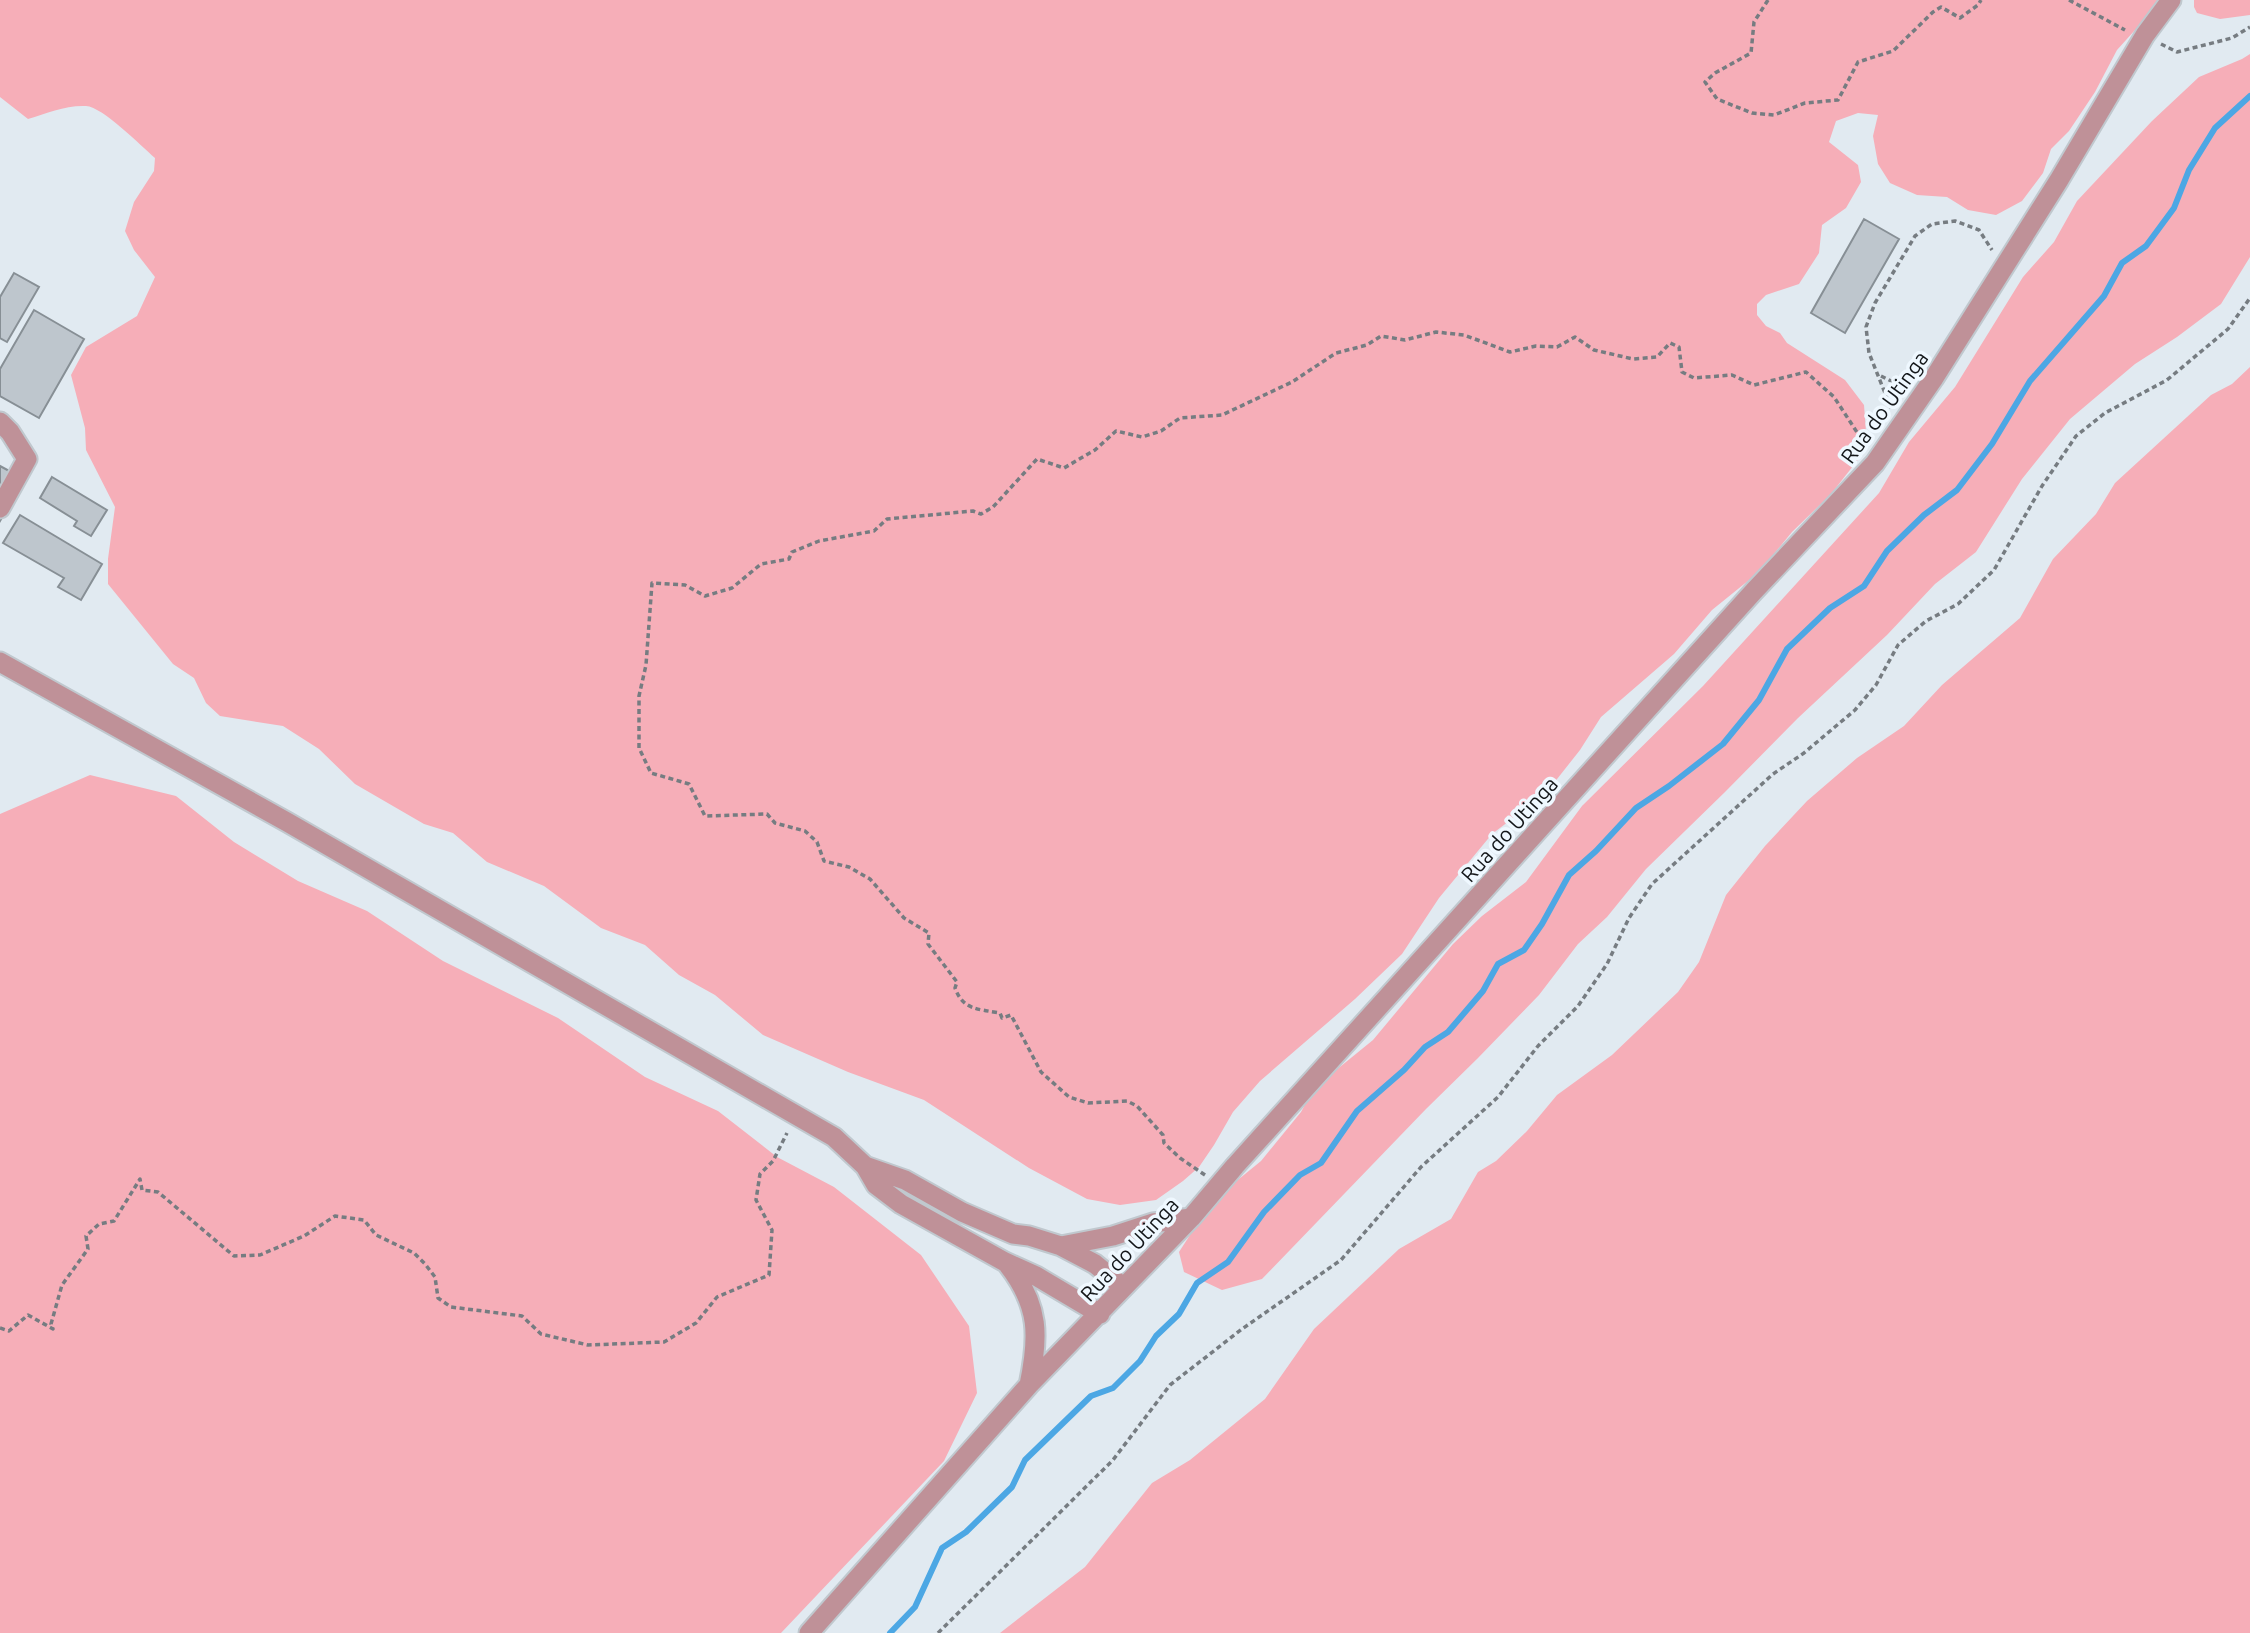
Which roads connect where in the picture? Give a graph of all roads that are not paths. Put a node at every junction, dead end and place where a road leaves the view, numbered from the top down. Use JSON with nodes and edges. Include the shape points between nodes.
{"nodes":[{"id":1,"x":2171,"y":0,"type":"edge"},
{"id":2,"x":0,"y":422,"type":"edge"},
{"id":3,"x":0,"y":508,"type":"edge"},
{"id":4,"x":0,"y":662,"type":"edge"},
{"id":5,"x":865,"y":1166,"type":"junction"},
{"id":6,"x":1191,"y":1218,"type":"junction"},
{"id":7,"x":1061,"y":1246,"type":"junction"},
{"id":8,"x":1005,"y":1262,"type":"junction"},
{"id":9,"x":1123,"y":1287,"type":"junction"},
{"id":10,"x":1100,"y":1314,"type":"junction"},
{"id":11,"x":1028,"y":1385,"type":"junction"},
{"id":12,"x":809,"y":1633,"type":"edge"}],
"edges":[{"from":1,"to":6,"type":"street","name":"Rua do Utinga","via":[[2145,35],[2005,268],[1875,463],[1745,601]]},
{"from":2,"to":3,"type":"street","via":[[27,459]]},
{"from":4,"to":5,"type":"street","via":[[834,1138]]},
{"from":5,"to":7,"type":"street","via":[[905,1180],[1013,1234]]},
{"from":5,"to":8,"type":"street","via":[[876,1185],[901,1204]]},
{"from":6,"to":7,"type":"street"},
{"from":6,"to":9,"type":"street","name":"Rua do Utinga"},
{"from":7,"to":9,"type":"street","via":[[1095,1264]]},
{"from":8,"to":10,"type":"street"},
{"from":8,"to":11,"type":"street","via":[[1021,1282],[1036,1329]]},
{"from":9,"to":10,"type":"street","name":"Rua do Utinga"},
{"from":10,"to":11,"type":"street","name":"Rua do Utinga"},
{"from":11,"to":12,"type":"street","name":"Rua do Utinga"}]}
